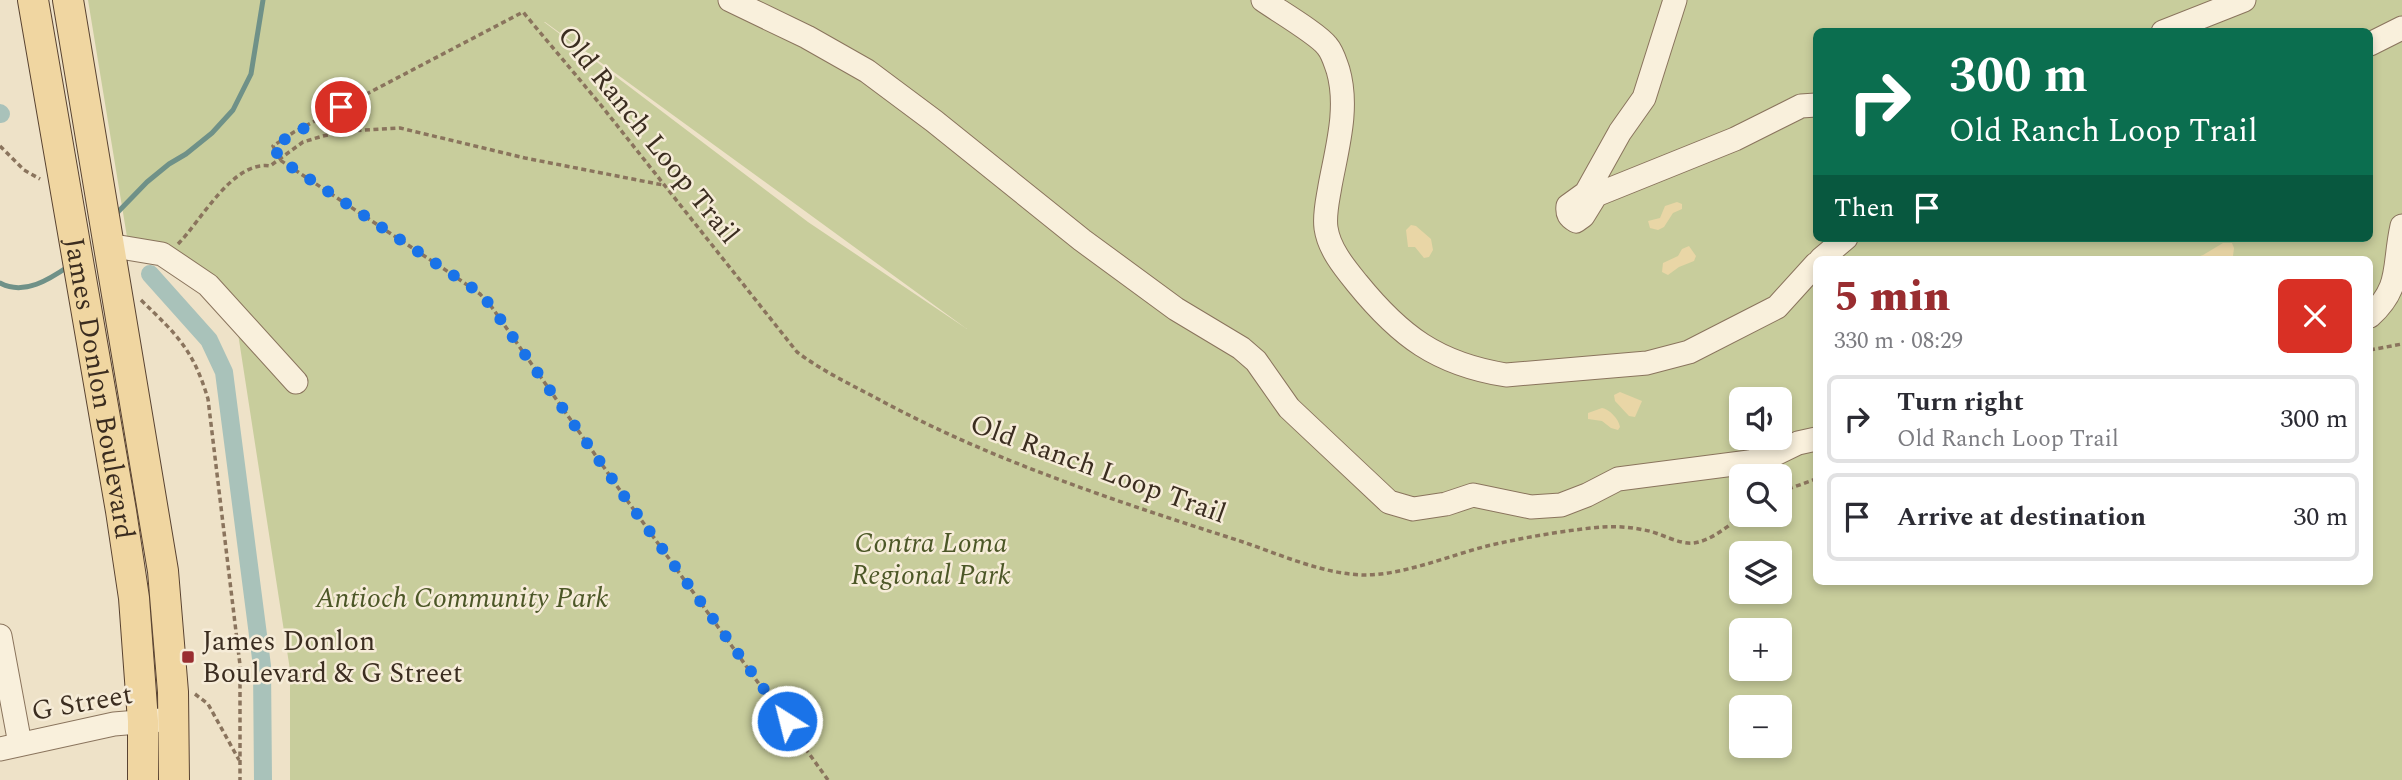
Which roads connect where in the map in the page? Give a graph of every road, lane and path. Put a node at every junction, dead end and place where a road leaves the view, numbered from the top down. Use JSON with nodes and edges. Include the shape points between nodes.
{"nodes":[{"id":1,"x":33,"y":0,"type":"edge"},
{"id":2,"x":68,"y":0,"type":"edge"},
{"id":3,"x":730,"y":0,"type":"edge"},
{"id":4,"x":1262,"y":0,"type":"edge"},
{"id":5,"x":1675,"y":0,"type":"edge"},
{"id":6,"x":2244,"y":0,"type":"edge"},
{"id":7,"x":2173,"y":28,"type":"edge"},
{"id":8,"x":2402,"y":28,"type":"edge"},
{"id":9,"x":2373,"y":42,"type":"edge"},
{"id":10,"x":1813,"y":105,"type":"edge"},
{"id":11,"x":0,"y":146,"type":"edge"},
{"id":12,"x":281,"y":160,"type":"junction"},
{"id":13,"x":40,"y":179,"type":"dead end"},
{"id":14,"x":665,"y":185,"type":"junction"},
{"id":15,"x":2402,"y":226,"type":"edge"},
{"id":16,"x":1841,"y":242,"type":"edge"},
{"id":17,"x":108,"y":245,"type":"junction"},
{"id":18,"x":1825,"y":256,"type":"edge"},
{"id":19,"x":166,"y":257,"type":"junction"},
{"id":20,"x":1813,"y":267,"type":"edge"},
{"id":21,"x":135,"y":294,"type":"dead end"},
{"id":22,"x":2373,"y":314,"type":"edge"},
{"id":23,"x":2402,"y":344,"type":"edge"},
{"id":24,"x":2373,"y":349,"type":"edge"},
{"id":25,"x":296,"y":382,"type":"dead end"},
{"id":26,"x":1813,"y":440,"type":"edge"},
{"id":27,"x":1813,"y":480,"type":"edge"},
{"id":28,"x":1792,"y":488,"type":"edge"},
{"id":29,"x":1729,"y":524,"type":"edge"},
{"id":30,"x":0,"y":636,"type":"edge"},
{"id":31,"x":174,"y":706,"type":"junction"},
{"id":32,"x":144,"y":721,"type":"junction"},
{"id":33,"x":10,"y":746,"type":"edge"},
{"id":34,"x":240,"y":762,"type":"junction"},
{"id":35,"x":143,"y":780,"type":"edge"},
{"id":36,"x":174,"y":780,"type":"edge"},
{"id":37,"x":240,"y":780,"type":"edge"},
{"id":38,"x":828,"y":780,"type":"edge"}],
"edges":[{"from":1,"to":32,"type":"main road","name":"James Donlon Boulevard","via":[[123,523]]},
{"from":2,"to":17,"type":"main road","name":"James Donlon Boulevard"},
{"from":3,"to":26,"type":"street","via":[[867,71],[1082,240],[1176,309],[1241,348],[1289,408],[1390,502],[1413,509],[1473,495],[1531,507],[1561,505],[1618,479],[1749,462]]},
{"from":4,"to":20,"type":"street","via":[[1327,45],[1341,81],[1342,122],[1326,208],[1326,229],[1333,249],[1378,309],[1402,332],[1443,357],[1506,375],[1647,363],[1689,352],[1777,307]]},
{"from":5,"to":10,"type":"street","via":[[1644,98],[1586,193],[1568,206],[1570,217],[1576,221],[1583,216],[1595,195],[1735,139],[1801,106]]},
{"from":6,"to":7,"type":"street"},
{"from":8,"to":9,"type":"street"},
{"from":11,"to":13,"type":"path"},
{"from":12,"to":14,"type":"path","via":[[303,142],[323,136],[400,128],[525,159]]},
{"from":12,"to":14,"type":"path","name":"Old Ranch Loop Trail","via":[[273,146],[294,132],[523,12]]},
{"from":12,"to":19,"type":"path","via":[[244,171]]},
{"from":12,"to":38,"type":"path","via":[[480,293]]},
{"from":14,"to":29,"type":"path","name":"Old Ranch Loop Trail","via":[[790,344],[818,368],[920,422],[986,450],[1279,555],[1367,575],[1555,532],[1604,527],[1644,530],[1690,544]]},
{"from":15,"to":22,"type":"street","via":[[2396,282],[2386,304]]},
{"from":16,"to":18,"type":"street"},
{"from":17,"to":19,"type":"street"},
{"from":17,"to":31,"type":"main road","name":"James Donlon Boulevard","via":[[163,571]]},
{"from":19,"to":25,"type":"street","via":[[208,285]]},
{"from":21,"to":34,"type":"path","via":[[182,341],[199,370],[208,399],[240,664]]},
{"from":23,"to":24,"type":"path"},
{"from":27,"to":28,"type":"path"},
{"from":30,"to":33,"type":"street"},
{"from":31,"to":32,"type":"street","name":"G Street"},
{"from":31,"to":34,"type":"path","via":[[191,691],[208,704]]},
{"from":31,"to":36,"type":"main road","name":"James Donlon Boulevard"},
{"from":32,"to":33,"type":"street","name":"G Street"},
{"from":32,"to":35,"type":"main road","name":"James Donlon Boulevard"},
{"from":34,"to":37,"type":"path"}]}
